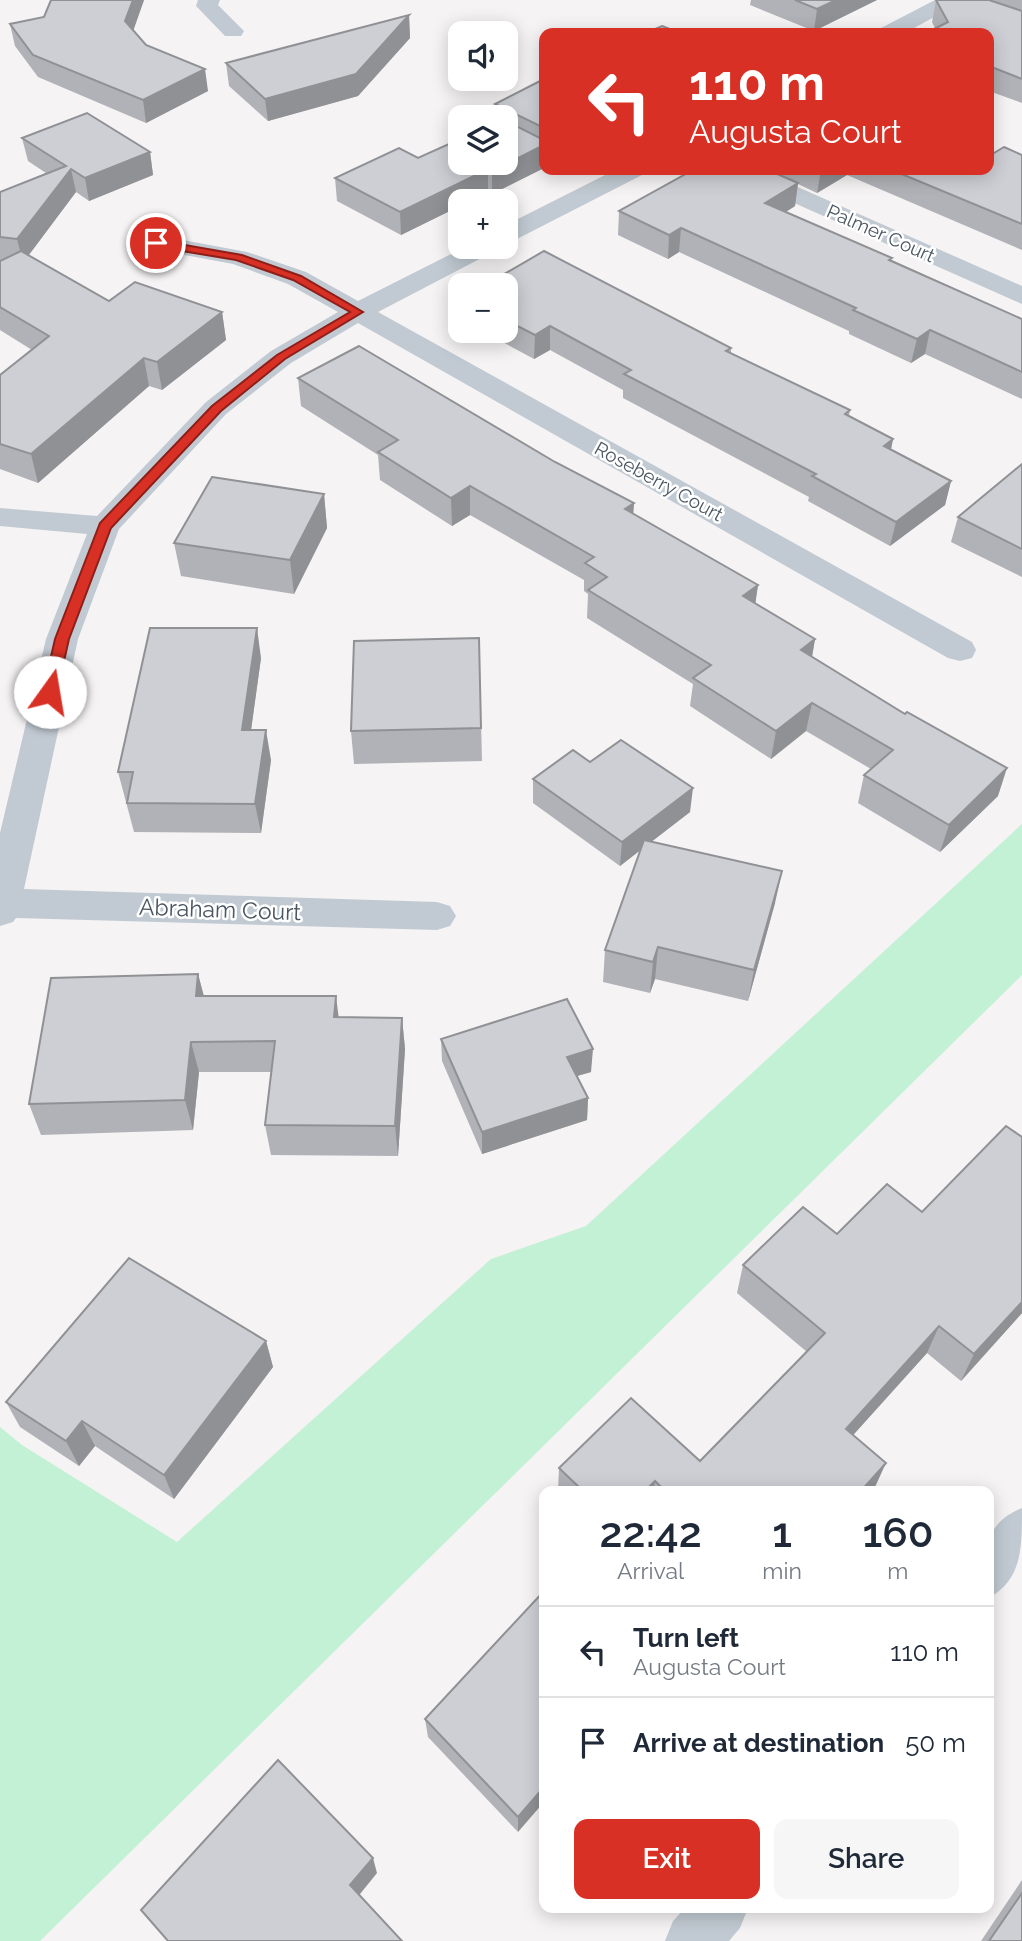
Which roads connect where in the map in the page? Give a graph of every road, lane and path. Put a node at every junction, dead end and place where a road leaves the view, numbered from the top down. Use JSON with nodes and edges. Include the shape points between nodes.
{"nodes":[{"id":1,"x":209,"y":0,"type":"edge"},
{"id":2,"x":951,"y":0,"type":"edge"},
{"id":3,"x":974,"y":9,"type":"edge"},
{"id":4,"x":898,"y":28,"type":"edge"},
{"id":5,"x":233,"y":31,"type":"dead end"},
{"id":6,"x":623,"y":175,"type":"edge"},
{"id":7,"x":751,"y":175,"type":"edge"},
{"id":8,"x":518,"y":230,"type":"edge"},
{"id":9,"x":156,"y":243,"type":"dead end"},
{"id":10,"x":461,"y":259,"type":"edge"},
{"id":11,"x":1022,"y":296,"type":"edge"},
{"id":12,"x":358,"y":312,"type":"junction"},
{"id":13,"x":0,"y":517,"type":"edge"},
{"id":14,"x":105,"y":526,"type":"junction"},
{"id":15,"x":960,"y":650,"type":"dead end"},
{"id":16,"x":1,"y":907,"type":"edge"},
{"id":17,"x":437,"y":916,"type":"dead end"},
{"id":18,"x":1022,"y":1532,"type":"edge"},
{"id":19,"x":994,"y":1567,"type":"edge"},
{"id":20,"x":716,"y":1913,"type":"edge"},
{"id":21,"x":693,"y":1941,"type":"edge"}],
"edges":[{"from":1,"to":5,"type":"street","via":[[207,6]]},
{"from":2,"to":3,"type":"street"},
{"from":2,"to":4,"type":"street"},
{"from":6,"to":8,"type":"street"},
{"from":7,"to":11,"type":"street","name":"Palmer Court"},
{"from":9,"to":12,"type":"street","name":"Roseberry Court","via":[[238,257],[297,278]]},
{"from":10,"to":12,"type":"street"},
{"from":12,"to":14,"type":"street","via":[[281,357],[216,408]]},
{"from":12,"to":15,"type":"street","name":"Roseberry Court"},
{"from":13,"to":14,"type":"street"},
{"from":14,"to":16,"type":"street","via":[[62,639]]},
{"from":16,"to":17,"type":"street","name":"Abraham Court"},
{"from":18,"to":19,"type":"street"},
{"from":20,"to":21,"type":"street"}]}
